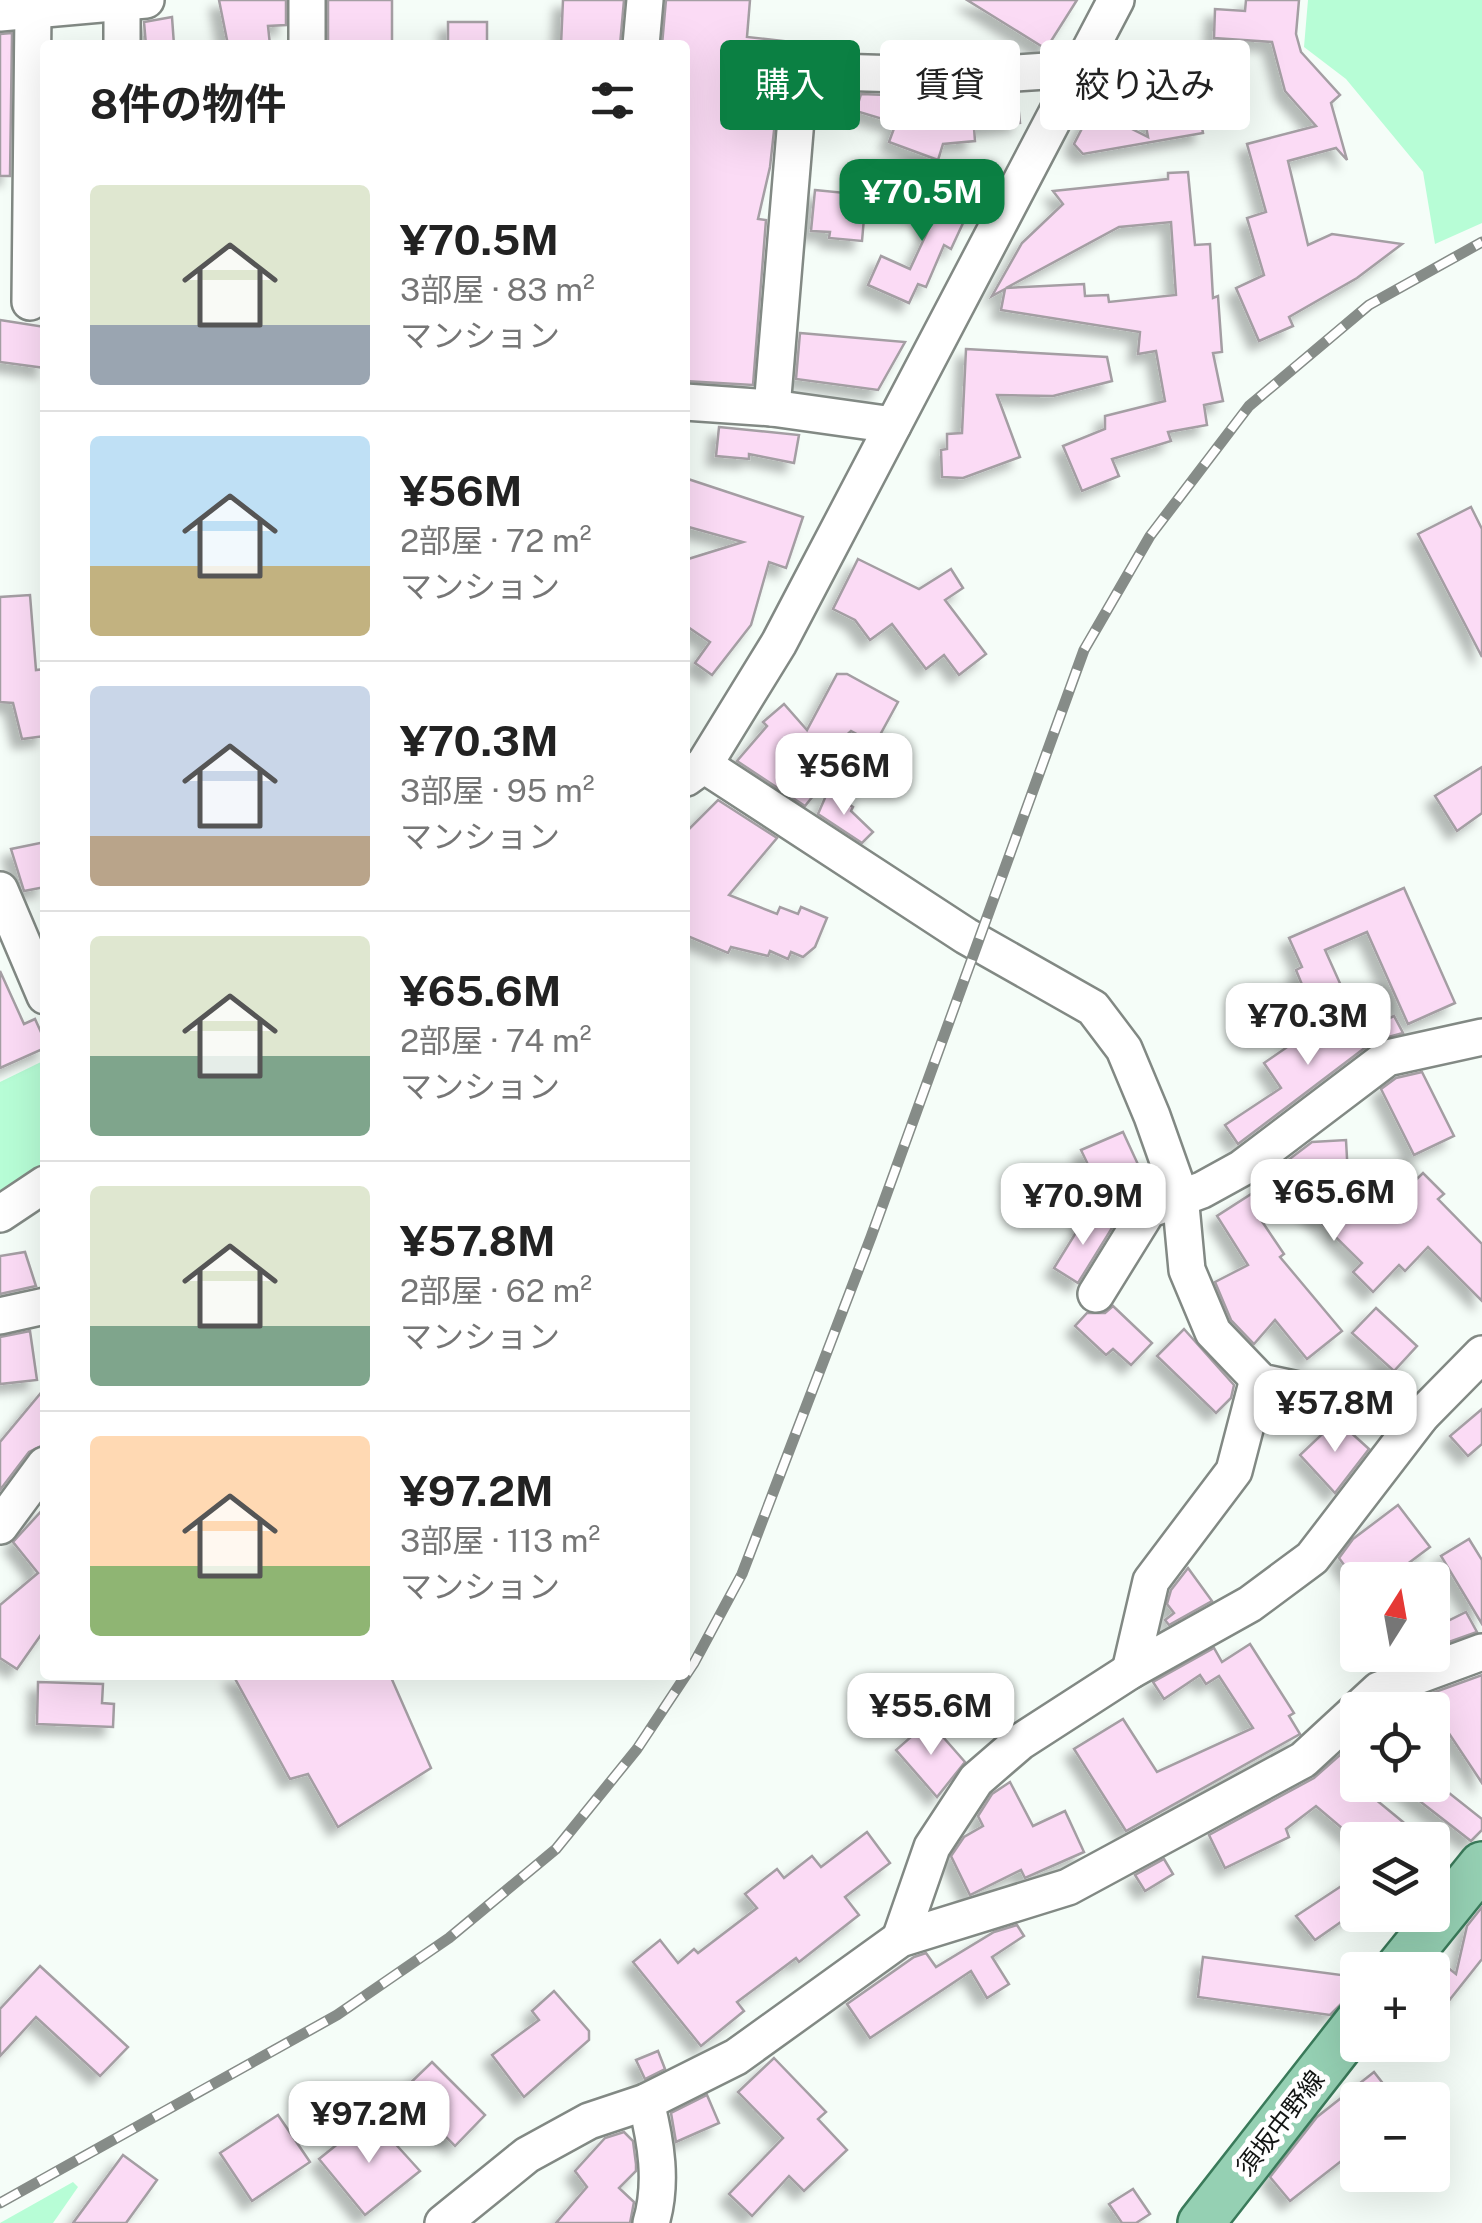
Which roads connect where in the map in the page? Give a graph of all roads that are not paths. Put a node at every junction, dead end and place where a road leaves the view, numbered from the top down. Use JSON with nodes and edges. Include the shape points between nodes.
{"nodes":[{"id":1,"x":307,"y":0,"type":"edge"},
{"id":2,"x":645,"y":0,"type":"edge"},
{"id":3,"x":1116,"y":0,"type":"edge"},
{"id":4,"x":130,"y":1,"type":"edge"},
{"id":5,"x":17,"y":11,"type":"edge"},
{"id":6,"x":123,"y":40,"type":"edge"},
{"id":7,"x":308,"y":40,"type":"edge"},
{"id":8,"x":641,"y":40,"type":"edge"},
{"id":9,"x":1093,"y":40,"type":"edge"},
{"id":10,"x":1040,"y":71,"type":"edge"},
{"id":11,"x":1045,"y":130,"type":"edge"},
{"id":12,"x":25,"y":300,"type":"edge"},
{"id":13,"x":690,"y":402,"type":"edge"},
{"id":14,"x":772,"y":408,"type":"junction"},
{"id":15,"x":893,"y":425,"type":"junction"},
{"id":16,"x":695,"y":772,"type":"edge"},
{"id":17,"x":0,"y":890,"type":"edge"},
{"id":18,"x":40,"y":984,"type":"edge"},
{"id":19,"x":1482,"y":1037,"type":"edge"},
{"id":20,"x":40,"y":1187,"type":"edge"},
{"id":21,"x":1180,"y":1195,"type":"junction"},
{"id":22,"x":0,"y":1214,"type":"edge"},
{"id":23,"x":1096,"y":1294,"type":"dead end"},
{"id":24,"x":40,"y":1307,"type":"edge"},
{"id":25,"x":0,"y":1316,"type":"edge"},
{"id":26,"x":1482,"y":1354,"type":"edge"},
{"id":27,"x":1258,"y":1379,"type":"junction"},
{"id":28,"x":1422,"y":1416,"type":"junction"},
{"id":29,"x":40,"y":1472,"type":"edge"},
{"id":30,"x":0,"y":1526,"type":"edge"},
{"id":31,"x":1482,"y":1652,"type":"edge"},
{"id":32,"x":1130,"y":1671,"type":"junction"},
{"id":33,"x":1482,"y":1864,"type":"edge"},
{"id":34,"x":900,"y":1939,"type":"junction"},
{"id":35,"x":1411,"y":1952,"type":"edge"},
{"id":36,"x":1340,"y":2045,"type":"edge"},
{"id":37,"x":646,"y":2102,"type":"junction"},
{"id":38,"x":444,"y":2223,"type":"edge"},
{"id":39,"x":651,"y":2223,"type":"edge"},
{"id":40,"x":1201,"y":2223,"type":"edge"}],
"edges":[{"from":1,"to":7,"type":"street"},
{"from":2,"to":8,"type":"street"},
{"from":3,"to":9,"type":"street"},
{"from":4,"to":5,"type":"street"},
{"from":4,"to":6,"type":"street"},
{"from":5,"to":12,"type":"street"},
{"from":10,"to":14,"type":"street","via":[[800,71]]},
{"from":11,"to":15,"type":"street"},
{"from":13,"to":14,"type":"street"},
{"from":14,"to":15,"type":"street"},
{"from":15,"to":16,"type":"street","via":[[779,642]]},
{"from":16,"to":21,"type":"street","via":[[1093,1008],[1124,1050]]},
{"from":17,"to":18,"type":"street"},
{"from":19,"to":21,"type":"street","via":[[1387,1058],[1242,1168]]},
{"from":20,"to":22,"type":"street"},
{"from":21,"to":23,"type":"street","via":[[1148,1210]]},
{"from":21,"to":27,"type":"street","via":[[1186,1270],[1213,1332]]},
{"from":24,"to":25,"type":"street"},
{"from":26,"to":28,"type":"street"},
{"from":27,"to":28,"type":"street","via":[[1314,1397]]},
{"from":27,"to":32,"type":"street","via":[[1234,1471],[1151,1581]]},
{"from":28,"to":32,"type":"street","via":[[1312,1558],[1250,1604]]},
{"from":29,"to":30,"type":"street"},
{"from":31,"to":34,"type":"street","via":[[1379,1690],[1303,1760],[1068,1886]]},
{"from":32,"to":34,"type":"street","via":[[1020,1742],[976,1780],[932,1847]]},
{"from":33,"to":35,"type":"main road"},
{"from":34,"to":37,"type":"street","via":[[736,2057]]},
{"from":36,"to":40,"type":"main road","name":"須坂中野線"},
{"from":37,"to":38,"type":"street","via":[[589,2121],[528,2156]]},
{"from":37,"to":39,"type":"street","via":[[656,2141],[658,2202]]}]}
